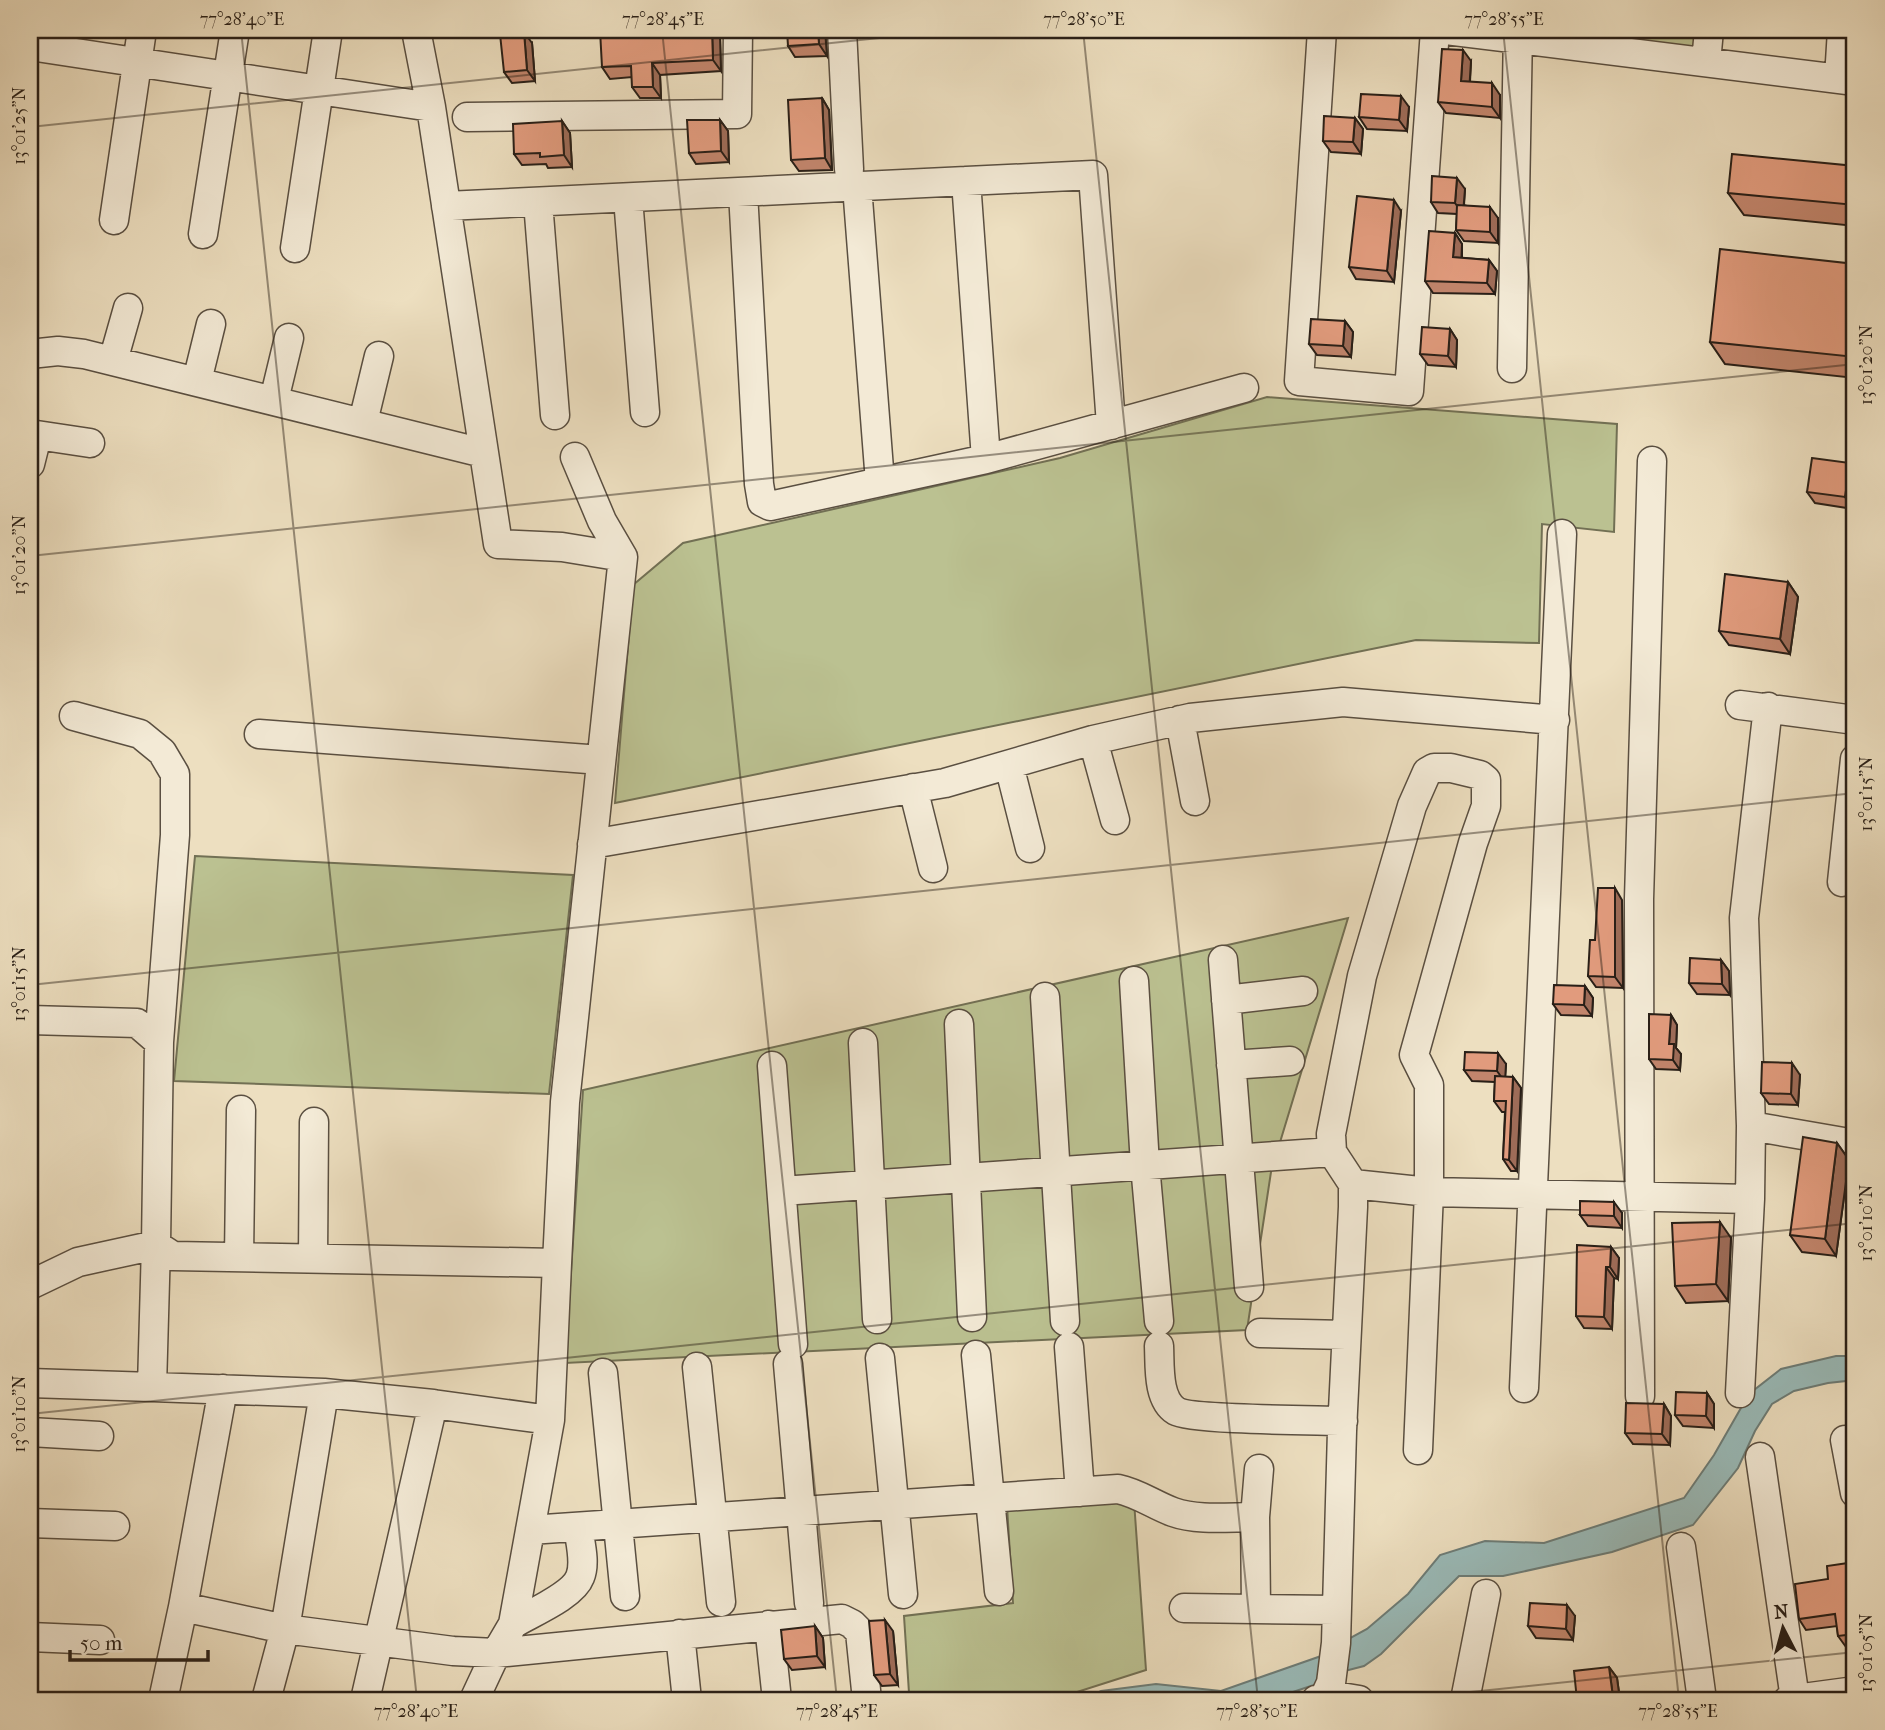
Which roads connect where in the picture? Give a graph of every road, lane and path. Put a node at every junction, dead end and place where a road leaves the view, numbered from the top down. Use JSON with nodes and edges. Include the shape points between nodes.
{"nodes":[{"id":1,"x":142,"y":30,"type":"edge"},
{"id":2,"x":235,"y":30,"type":"edge"},
{"id":3,"x":328,"y":30,"type":"edge"},
{"id":4,"x":416,"y":30,"type":"edge"},
{"id":5,"x":738,"y":30,"type":"edge"},
{"id":6,"x":842,"y":30,"type":"edge"},
{"id":7,"x":1322,"y":30,"type":"edge"},
{"id":8,"x":1435,"y":30,"type":"edge"},
{"id":9,"x":1446,"y":30,"type":"edge"},
{"id":10,"x":1709,"y":30,"type":"edge"},
{"id":11,"x":1842,"y":30,"type":"edge"},
{"id":12,"x":1518,"y":35,"type":"edge"},
{"id":13,"x":1614,"y":40,"type":"edge"},
{"id":14,"x":42,"y":41,"type":"edge"},
{"id":15,"x":137,"y":62,"type":"junction"},
{"id":16,"x":1706,"y":62,"type":"junction"},
{"id":17,"x":229,"y":76,"type":"junction"},
{"id":18,"x":1847,"y":79,"type":"edge"},
{"id":19,"x":320,"y":90,"type":"junction"},
{"id":20,"x":431,"y":107,"type":"junction"},
{"id":21,"x":467,"y":117,"type":"dead end"},
{"id":22,"x":853,"y":177,"type":"junction"},
{"id":23,"x":966,"y":181,"type":"junction"},
{"id":24,"x":743,"y":192,"type":"junction"},
{"id":25,"x":628,"y":198,"type":"junction"},
{"id":26,"x":538,"y":202,"type":"junction"},
{"id":27,"x":446,"y":206,"type":"junction"},
{"id":28,"x":114,"y":220,"type":"dead end"},
{"id":29,"x":203,"y":234,"type":"dead end"},
{"id":30,"x":295,"y":248,"type":"dead end"},
{"id":31,"x":128,"y":308,"type":"dead end"},
{"id":32,"x":211,"y":324,"type":"dead end"},
{"id":33,"x":289,"y":338,"type":"dead end"},
{"id":34,"x":30,"y":354,"type":"edge"},
{"id":35,"x":379,"y":356,"type":"dead end"},
{"id":36,"x":113,"y":362,"type":"junction"},
{"id":37,"x":1512,"y":368,"type":"dead end"},
{"id":38,"x":197,"y":381,"type":"junction"},
{"id":39,"x":1244,"y":388,"type":"dead end"},
{"id":40,"x":274,"y":400,"type":"junction"},
{"id":41,"x":645,"y":412,"type":"dead end"},
{"id":42,"x":555,"y":415,"type":"dead end"},
{"id":43,"x":363,"y":422,"type":"junction"},
{"id":44,"x":1111,"y":425,"type":"junction"},
{"id":45,"x":34,"y":435,"type":"edge"},
{"id":46,"x":90,"y":443,"type":"dead end"},
{"id":47,"x":484,"y":453,"type":"junction"},
{"id":48,"x":575,"y":457,"type":"dead end"},
{"id":49,"x":986,"y":460,"type":"junction"},
{"id":50,"x":1652,"y":460,"type":"dead end"},
{"id":51,"x":30,"y":464,"type":"edge"},
{"id":52,"x":880,"y":482,"type":"junction"},
{"id":53,"x":1562,"y":534,"type":"dead end"},
{"id":54,"x":623,"y":557,"type":"junction"},
{"id":55,"x":1740,"y":705,"type":"dead end"},
{"id":56,"x":1768,"y":707,"type":"junction"},
{"id":57,"x":74,"y":716,"type":"dead end"},
{"id":58,"x":1180,"y":720,"type":"junction"},
{"id":59,"x":1555,"y":720,"type":"junction"},
{"id":60,"x":1855,"y":720,"type":"edge"},
{"id":61,"x":259,"y":734,"type":"dead end"},
{"id":62,"x":1093,"y":740,"type":"junction"},
{"id":63,"x":1855,"y":759,"type":"edge"},
{"id":64,"x":601,"y":760,"type":"junction"},
{"id":65,"x":1009,"y":765,"type":"junction"},
{"id":66,"x":913,"y":788,"type":"junction"},
{"id":67,"x":1195,"y":801,"type":"dead end"},
{"id":68,"x":1115,"y":820,"type":"dead end"},
{"id":69,"x":592,"y":844,"type":"junction"},
{"id":70,"x":1030,"y":848,"type":"dead end"},
{"id":71,"x":933,"y":868,"type":"dead end"},
{"id":72,"x":1842,"y":882,"type":"dead end"},
{"id":73,"x":1223,"y":960,"type":"dead end"},
{"id":74,"x":1134,"y":981,"type":"dead end"},
{"id":75,"x":1303,"y":991,"type":"dead end"},
{"id":76,"x":1045,"y":997,"type":"dead end"},
{"id":77,"x":1226,"y":1000,"type":"junction"},
{"id":78,"x":30,"y":1020,"type":"edge"},
{"id":79,"x":959,"y":1024,"type":"dead end"},
{"id":80,"x":159,"y":1042,"type":"junction"},
{"id":81,"x":863,"y":1043,"type":"dead end"},
{"id":82,"x":1290,"y":1061,"type":"dead end"},
{"id":83,"x":1231,"y":1065,"type":"junction"},
{"id":84,"x":772,"y":1066,"type":"dead end"},
{"id":85,"x":241,"y":1110,"type":"dead end"},
{"id":86,"x":314,"y":1122,"type":"dead end"},
{"id":87,"x":1751,"y":1126,"type":"junction"},
{"id":88,"x":1855,"y":1144,"type":"edge"},
{"id":89,"x":1332,"y":1152,"type":"junction"},
{"id":90,"x":1239,"y":1157,"type":"junction"},
{"id":91,"x":1145,"y":1165,"type":"junction"},
{"id":92,"x":1057,"y":1171,"type":"junction"},
{"id":93,"x":965,"y":1179,"type":"junction"},
{"id":94,"x":870,"y":1184,"type":"junction"},
{"id":95,"x":1353,"y":1184,"type":"junction"},
{"id":96,"x":782,"y":1191,"type":"junction"},
{"id":97,"x":1429,"y":1192,"type":"junction"},
{"id":98,"x":1533,"y":1195,"type":"junction"},
{"id":99,"x":1640,"y":1198,"type":"junction"},
{"id":100,"x":1750,"y":1199,"type":"junction"},
{"id":101,"x":156,"y":1245,"type":"junction"},
{"id":102,"x":239,"y":1257,"type":"junction"},
{"id":103,"x":313,"y":1258,"type":"junction"},
{"id":104,"x":557,"y":1263,"type":"junction"},
{"id":105,"x":30,"y":1285,"type":"edge"},
{"id":106,"x":1249,"y":1287,"type":"dead end"},
{"id":107,"x":972,"y":1317,"type":"dead end"},
{"id":108,"x":877,"y":1319,"type":"dead end"},
{"id":109,"x":1260,"y":1333,"type":"dead end"},
{"id":110,"x":1346,"y":1335,"type":"junction"},
{"id":111,"x":976,"y":1355,"type":"dead end"},
{"id":112,"x":880,"y":1358,"type":"dead end"},
{"id":113,"x":697,"y":1367,"type":"dead end"},
{"id":114,"x":603,"y":1373,"type":"dead end"},
{"id":115,"x":30,"y":1383,"type":"edge"},
{"id":116,"x":152,"y":1387,"type":"junction"},
{"id":117,"x":1524,"y":1388,"type":"dead end"},
{"id":118,"x":223,"y":1389,"type":"junction"},
{"id":119,"x":324,"y":1393,"type":"junction"},
{"id":120,"x":1740,"y":1393,"type":"dead end"},
{"id":121,"x":1640,"y":1396,"type":"dead end"},
{"id":122,"x":433,"y":1404,"type":"junction"},
{"id":123,"x":550,"y":1420,"type":"junction"},
{"id":124,"x":1343,"y":1421,"type":"junction"},
{"id":125,"x":30,"y":1432,"type":"edge"},
{"id":126,"x":99,"y":1436,"type":"dead end"},
{"id":127,"x":1845,"y":1440,"type":"dead end"},
{"id":128,"x":1418,"y":1450,"type":"dead end"},
{"id":129,"x":1760,"y":1457,"type":"dead end"},
{"id":130,"x":1259,"y":1469,"type":"dead end"},
{"id":131,"x":1855,"y":1488,"type":"edge"},
{"id":132,"x":1080,"y":1492,"type":"junction"},
{"id":133,"x":990,"y":1498,"type":"junction"},
{"id":134,"x":895,"y":1505,"type":"junction"},
{"id":135,"x":801,"y":1512,"type":"junction"},
{"id":136,"x":1255,"y":1517,"type":"junction"},
{"id":137,"x":712,"y":1518,"type":"junction"},
{"id":138,"x":30,"y":1523,"type":"edge"},
{"id":139,"x":618,"y":1524,"type":"junction"},
{"id":140,"x":115,"y":1525,"type":"dead end"},
{"id":141,"x":578,"y":1527,"type":"junction"},
{"id":142,"x":530,"y":1530,"type":"junction"},
{"id":143,"x":1681,"y":1547,"type":"dead end"},
{"id":144,"x":999,"y":1591,"type":"dead end"},
{"id":145,"x":903,"y":1594,"type":"dead end"},
{"id":146,"x":1486,"y":1594,"type":"dead end"},
{"id":147,"x":625,"y":1596,"type":"dead end"},
{"id":148,"x":721,"y":1602,"type":"dead end"},
{"id":149,"x":809,"y":1603,"type":"dead end"},
{"id":150,"x":183,"y":1607,"type":"junction"},
{"id":151,"x":1256,"y":1607,"type":"junction"},
{"id":152,"x":1184,"y":1608,"type":"dead end"},
{"id":153,"x":1335,"y":1610,"type":"junction"},
{"id":154,"x":513,"y":1624,"type":"junction"},
{"id":155,"x":769,"y":1625,"type":"junction"},
{"id":156,"x":285,"y":1629,"type":"junction"},
{"id":157,"x":680,"y":1634,"type":"junction"},
{"id":158,"x":30,"y":1637,"type":"edge"},
{"id":159,"x":100,"y":1640,"type":"dead end"},
{"id":160,"x":380,"y":1641,"type":"junction"},
{"id":161,"x":496,"y":1653,"type":"junction"},
{"id":162,"x":1855,"y":1691,"type":"edge"},
{"id":163,"x":1324,"y":1694,"type":"edge"},
{"id":164,"x":163,"y":1700,"type":"edge"},
{"id":165,"x":266,"y":1700,"type":"edge"},
{"id":166,"x":365,"y":1700,"type":"edge"},
{"id":167,"x":474,"y":1700,"type":"edge"},
{"id":168,"x":687,"y":1700,"type":"edge"},
{"id":169,"x":777,"y":1700,"type":"edge"},
{"id":170,"x":867,"y":1700,"type":"edge"},
{"id":171,"x":1359,"y":1700,"type":"edge"},
{"id":172,"x":1465,"y":1700,"type":"edge"},
{"id":173,"x":1702,"y":1700,"type":"edge"},
{"id":174,"x":1792,"y":1700,"type":"edge"}],
"edges":[{"from":1,"to":15,"type":"street"},
{"from":2,"to":17,"type":"street"},
{"from":3,"to":19,"type":"street"},
{"from":4,"to":20,"type":"street"},
{"from":5,"to":21,"type":"street","via":[[737,114]]},
{"from":6,"to":22,"type":"street"},
{"from":7,"to":8,"type":"street","via":[[1299,381],[1409,391]]},
{"from":9,"to":12,"type":"street"},
{"from":10,"to":16,"type":"street"},
{"from":11,"to":18,"type":"street"},
{"from":12,"to":13,"type":"street"},
{"from":12,"to":37,"type":"street"},
{"from":13,"to":16,"type":"street"},
{"from":14,"to":15,"type":"street"},
{"from":15,"to":17,"type":"street"},
{"from":15,"to":28,"type":"street"},
{"from":16,"to":18,"type":"street"},
{"from":17,"to":19,"type":"street"},
{"from":17,"to":29,"type":"street"},
{"from":19,"to":20,"type":"street"},
{"from":19,"to":30,"type":"street"},
{"from":20,"to":27,"type":"street"},
{"from":22,"to":23,"type":"street"},
{"from":22,"to":24,"type":"street"},
{"from":22,"to":52,"type":"street"},
{"from":23,"to":44,"type":"street","via":[[1093,175]]},
{"from":23,"to":49,"type":"street"},
{"from":24,"to":25,"type":"street"},
{"from":24,"to":52,"type":"street","via":[[762,502],[770,506]]},
{"from":25,"to":26,"type":"street"},
{"from":25,"to":41,"type":"street"},
{"from":26,"to":27,"type":"street"},
{"from":26,"to":42,"type":"street"},
{"from":27,"to":47,"type":"street"},
{"from":31,"to":36,"type":"street"},
{"from":32,"to":38,"type":"street"},
{"from":33,"to":40,"type":"street"},
{"from":34,"to":36,"type":"street","via":[[58,351]]},
{"from":35,"to":43,"type":"street"},
{"from":36,"to":38,"type":"street"},
{"from":38,"to":40,"type":"street"},
{"from":39,"to":44,"type":"street"},
{"from":40,"to":43,"type":"street"},
{"from":43,"to":47,"type":"street"},
{"from":44,"to":49,"type":"street"},
{"from":45,"to":46,"type":"street"},
{"from":45,"to":51,"type":"street"},
{"from":47,"to":54,"type":"street","via":[[498,544],[562,547]]},
{"from":48,"to":54,"type":"street","via":[[602,522]]},
{"from":49,"to":52,"type":"street"},
{"from":50,"to":99,"type":"street","via":[[1639,899]]},
{"from":53,"to":59,"type":"street"},
{"from":54,"to":64,"type":"street"},
{"from":55,"to":56,"type":"street"},
{"from":56,"to":60,"type":"street"},
{"from":56,"to":87,"type":"street","via":[[1744,918]]},
{"from":57,"to":80,"type":"street","via":[[139,734],[162,752],[175,774],[175,835]]},
{"from":58,"to":59,"type":"street","via":[[1343,702]]},
{"from":58,"to":62,"type":"street"},
{"from":58,"to":67,"type":"street"},
{"from":59,"to":98,"type":"street"},
{"from":61,"to":64,"type":"street"},
{"from":62,"to":65,"type":"street"},
{"from":62,"to":68,"type":"street"},
{"from":63,"to":72,"type":"street"},
{"from":64,"to":69,"type":"street"},
{"from":65,"to":66,"type":"street"},
{"from":65,"to":70,"type":"street"},
{"from":66,"to":69,"type":"street"},
{"from":66,"to":71,"type":"street"},
{"from":69,"to":104,"type":"street","via":[[565,1102]]},
{"from":73,"to":77,"type":"street"},
{"from":74,"to":91,"type":"street"},
{"from":75,"to":77,"type":"street"},
{"from":76,"to":92,"type":"street"},
{"from":77,"to":83,"type":"street"},
{"from":78,"to":80,"type":"street","via":[[137,1023]]},
{"from":79,"to":93,"type":"street"},
{"from":80,"to":101,"type":"street"},
{"from":81,"to":94,"type":"street"},
{"from":82,"to":83,"type":"street"},
{"from":83,"to":90,"type":"street"},
{"from":84,"to":96,"type":"street"},
{"from":85,"to":102,"type":"street"},
{"from":86,"to":103,"type":"street"},
{"from":87,"to":88,"type":"street"},
{"from":87,"to":100,"type":"street"},
{"from":89,"to":90,"type":"street"},
{"from":89,"to":95,"type":"street"},
{"from":89,"to":97,"type":"street","via":[[1331,1134],[1362,976],[1412,806],[1426,772],[1434,768],[1480,775],[1486,780],[1487,792],[1483,816],[1414,1055],[1429,1085]]},
{"from":90,"to":91,"type":"street"},
{"from":90,"to":106,"type":"street"},
{"from":91,"to":92,"type":"street"},
{"from":91,"to":124,"type":"street","via":[[1162,1389],[1170,1405],[1177,1412],[1202,1416]]},
{"from":92,"to":93,"type":"street"},
{"from":92,"to":132,"type":"street"},
{"from":93,"to":94,"type":"street"},
{"from":93,"to":107,"type":"street"},
{"from":94,"to":96,"type":"street"},
{"from":94,"to":108,"type":"street"},
{"from":95,"to":97,"type":"street"},
{"from":95,"to":110,"type":"street"},
{"from":96,"to":135,"type":"street"},
{"from":97,"to":98,"type":"street"},
{"from":97,"to":128,"type":"street"},
{"from":98,"to":99,"type":"street"},
{"from":98,"to":117,"type":"street"},
{"from":99,"to":100,"type":"street"},
{"from":99,"to":121,"type":"street"},
{"from":100,"to":120,"type":"street"},
{"from":101,"to":102,"type":"street","via":[[173,1256]]},
{"from":101,"to":105,"type":"street","via":[[78,1262]]},
{"from":101,"to":116,"type":"street"},
{"from":102,"to":103,"type":"street"},
{"from":103,"to":104,"type":"street"},
{"from":104,"to":123,"type":"street"},
{"from":109,"to":110,"type":"street"},
{"from":110,"to":124,"type":"street"},
{"from":111,"to":133,"type":"street"},
{"from":112,"to":134,"type":"street"},
{"from":113,"to":137,"type":"street"},
{"from":114,"to":139,"type":"street"},
{"from":115,"to":116,"type":"street"},
{"from":116,"to":118,"type":"street"},
{"from":118,"to":119,"type":"street"},
{"from":118,"to":150,"type":"street"},
{"from":119,"to":122,"type":"street"},
{"from":119,"to":156,"type":"street"},
{"from":122,"to":123,"type":"street"},
{"from":122,"to":160,"type":"street"},
{"from":123,"to":142,"type":"street"},
{"from":124,"to":153,"type":"street"},
{"from":125,"to":126,"type":"street"},
{"from":127,"to":131,"type":"street"},
{"from":129,"to":174,"type":"street"},
{"from":130,"to":136,"type":"street"},
{"from":132,"to":133,"type":"street"},
{"from":132,"to":136,"type":"street","via":[[1133,1492],[1175,1513],[1202,1518]]},
{"from":133,"to":134,"type":"street"},
{"from":133,"to":144,"type":"street"},
{"from":134,"to":135,"type":"street"},
{"from":134,"to":145,"type":"street"},
{"from":135,"to":137,"type":"street"},
{"from":135,"to":149,"type":"street"},
{"from":136,"to":151,"type":"street"},
{"from":137,"to":139,"type":"street"},
{"from":137,"to":148,"type":"street"},
{"from":138,"to":140,"type":"street"},
{"from":139,"to":141,"type":"street"},
{"from":139,"to":147,"type":"street"},
{"from":141,"to":142,"type":"street"},
{"from":141,"to":154,"type":"street","via":[[581,1576],[569,1593]]},
{"from":142,"to":154,"type":"street"},
{"from":143,"to":173,"type":"street"},
{"from":146,"to":172,"type":"street"},
{"from":150,"to":156,"type":"street"},
{"from":150,"to":164,"type":"street"},
{"from":151,"to":152,"type":"street"},
{"from":151,"to":153,"type":"street"},
{"from":153,"to":163,"type":"street","via":[[1336,1643]]},
{"from":154,"to":161,"type":"street"},
{"from":155,"to":157,"type":"street"},
{"from":155,"to":169,"type":"street"},
{"from":155,"to":170,"type":"street","via":[[842,1619],[852,1624],[860,1632]]},
{"from":156,"to":160,"type":"street"},
{"from":156,"to":165,"type":"street"},
{"from":157,"to":161,"type":"street"},
{"from":157,"to":168,"type":"street"},
{"from":158,"to":159,"type":"street"},
{"from":160,"to":161,"type":"street"},
{"from":160,"to":166,"type":"street"},
{"from":161,"to":167,"type":"street"},
{"from":162,"to":174,"type":"street"},
{"from":163,"to":171,"type":"street"}]}
